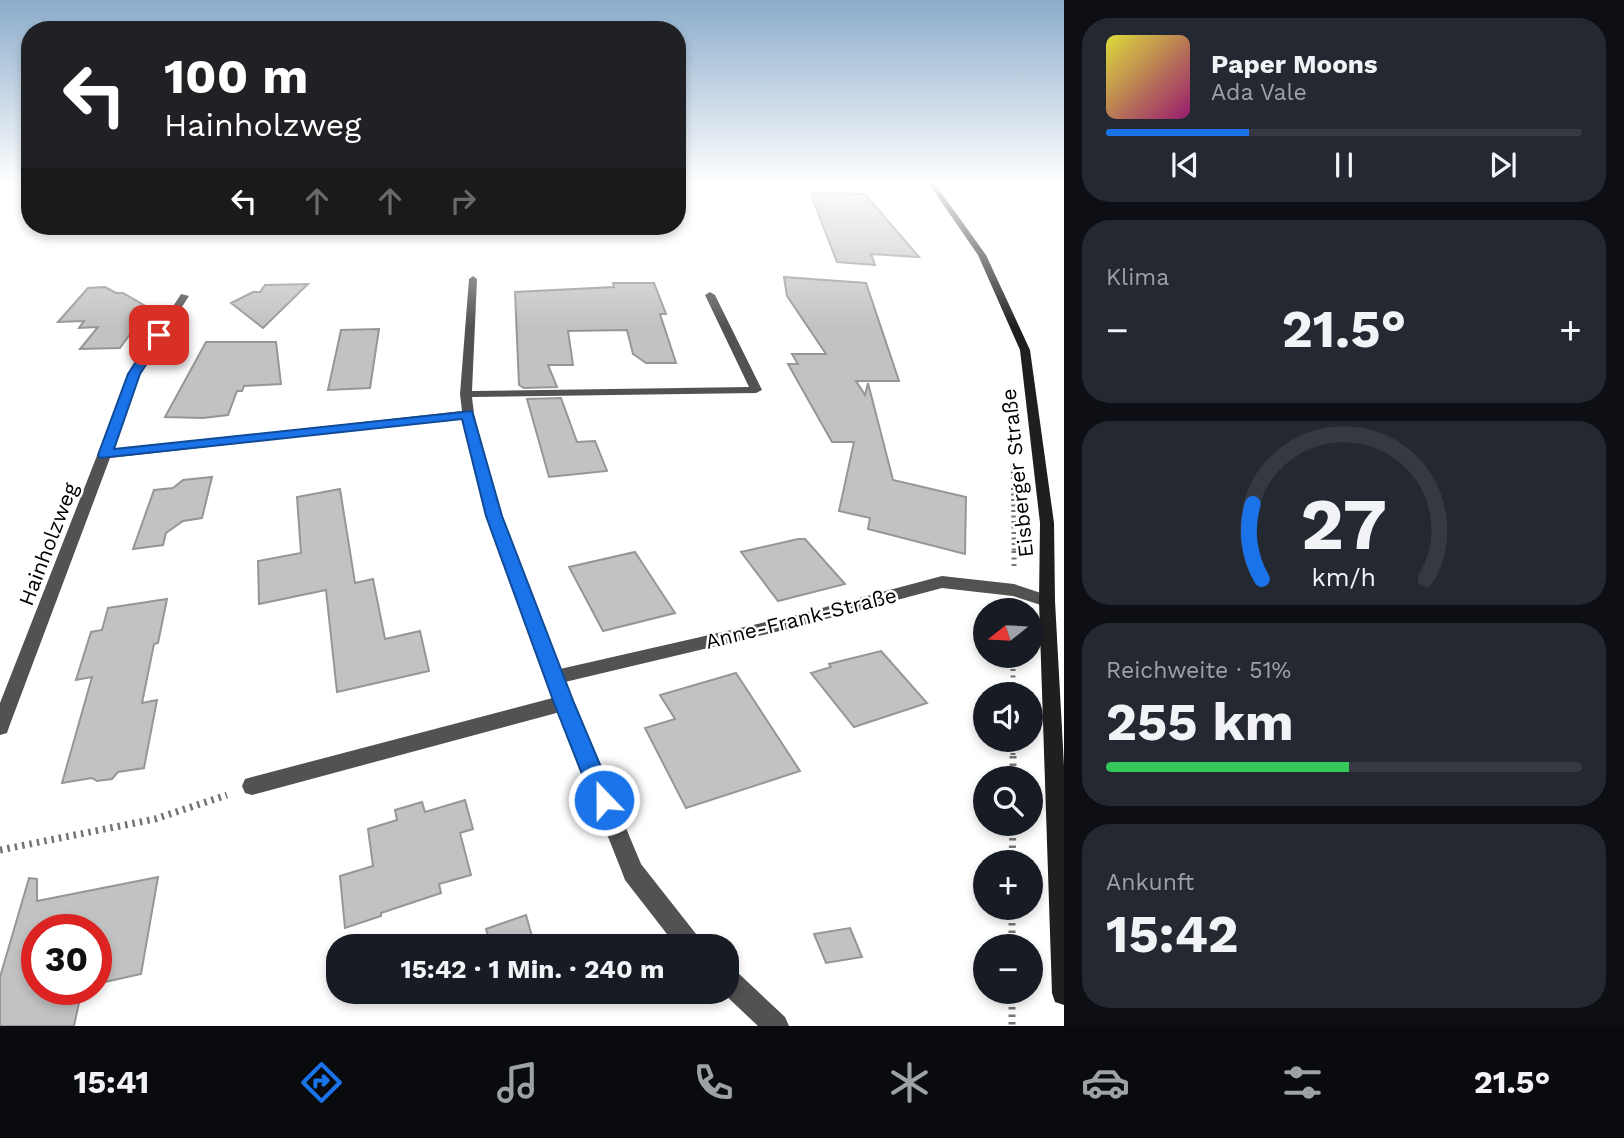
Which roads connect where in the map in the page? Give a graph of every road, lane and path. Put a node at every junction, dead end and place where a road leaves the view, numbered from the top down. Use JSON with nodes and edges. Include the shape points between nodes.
{"nodes":[{"id":1,"x":966,"y":232,"type":"edge"},
{"id":2,"x":473,"y":279,"type":"dead end"},
{"id":3,"x":710,"y":295,"type":"dead end"},
{"id":4,"x":184,"y":296,"type":"dead end"},
{"id":5,"x":466,"y":394,"type":"junction"},
{"id":6,"x":468,"y":414,"type":"junction"},
{"id":7,"x":1012,"y":452,"type":"dead end"},
{"id":8,"x":105,"y":455,"type":"junction"},
{"id":9,"x":1014,"y":590,"type":"junction"},
{"id":10,"x":1047,"y":601,"type":"junction"},
{"id":11,"x":555,"y":677,"type":"junction"},
{"id":12,"x":564,"y":703,"type":"junction"},
{"id":13,"x":0,"y":727,"type":"edge"},
{"id":14,"x":252,"y":786,"type":"joint"},
{"id":15,"x":0,"y":850,"type":"edge"},
{"id":16,"x":682,"y":934,"type":"edge"},
{"id":17,"x":739,"y":991,"type":"edge"},
{"id":18,"x":1064,"y":993,"type":"edge"},
{"id":19,"x":1012,"y":1004,"type":"edge"},
{"id":20,"x":776,"y":1026,"type":"edge"},
{"id":21,"x":1012,"y":1026,"type":"edge"}],
"edges":[{"from":1,"to":10,"type":"main road","name":"Eisberger Straße","via":[[982,255],[1025,350],[1047,523]]},
{"from":2,"to":5,"type":"street"},
{"from":3,"to":5,"type":"street","via":[[756,390]]},
{"from":4,"to":8,"type":"street","name":"Hainholzweg","via":[[134,374]]},
{"from":5,"to":6,"type":"street"},
{"from":6,"to":8,"type":"street"},
{"from":6,"to":11,"type":"street","via":[[494,516]]},
{"from":7,"to":9,"type":"path"},
{"from":8,"to":13,"type":"street","name":"Hainholzweg"},
{"from":9,"to":10,"type":"street","name":"Anne-Frank-Straße"},
{"from":9,"to":11,"type":"street","name":"Anne-Frank-Straße","via":[[942,582]]},
{"from":10,"to":18,"type":"main road","name":"Eisberger Straße"},
{"from":11,"to":12,"type":"street"},
{"from":12,"to":14,"type":"street"},
{"from":12,"to":16,"type":"street","via":[[633,872]]},
{"from":14,"to":15,"type":"path","via":[[155,819]]},
{"from":17,"to":20,"type":"street"},
{"from":19,"to":21,"type":"path"}]}
